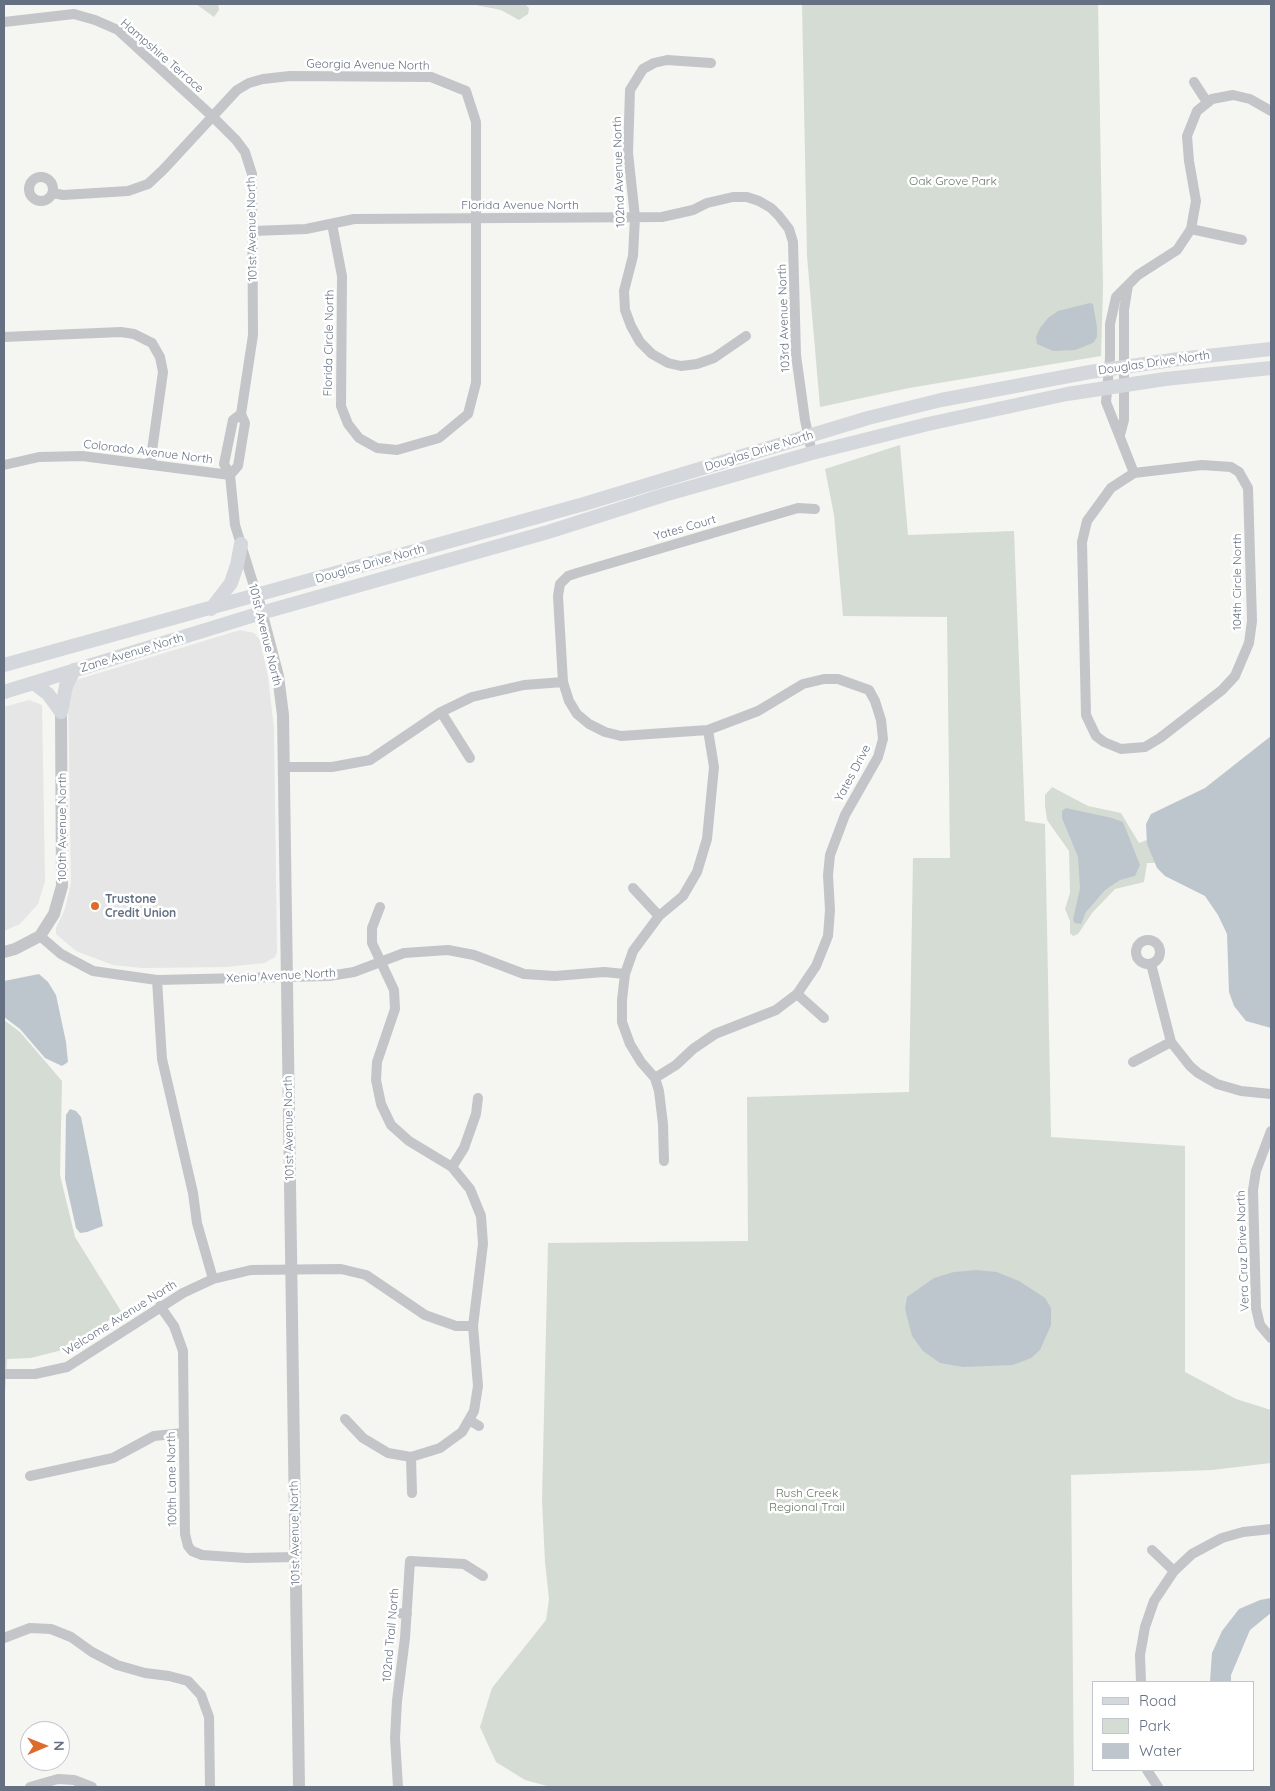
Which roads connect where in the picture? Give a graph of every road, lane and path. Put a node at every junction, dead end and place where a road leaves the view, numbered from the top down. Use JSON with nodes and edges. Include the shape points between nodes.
{"nodes":[{"id":1,"x":4,"y":22,"type":"edge"},
{"id":2,"x":710,"y":63,"type":"dead end"},
{"id":3,"x":1194,"y":82,"type":"dead end"},
{"id":4,"x":1207,"y":102,"type":"junction"},
{"id":5,"x":1271,"y":111,"type":"edge"},
{"id":6,"x":212,"y":116,"type":"junction"},
{"id":7,"x":53,"y":193,"type":"dead end"},
{"id":8,"x":779,"y":216,"type":"joint"},
{"id":9,"x":634,"y":217,"type":"junction"},
{"id":10,"x":477,"y":218,"type":"junction"},
{"id":11,"x":332,"y":224,"type":"junction"},
{"id":12,"x":1191,"y":229,"type":"junction"},
{"id":13,"x":253,"y":231,"type":"junction"},
{"id":14,"x":1242,"y":240,"type":"dead end"},
{"id":15,"x":1128,"y":284,"type":"junction"},
{"id":16,"x":746,"y":336,"type":"dead end"},
{"id":17,"x":4,"y":337,"type":"edge"},
{"id":18,"x":1271,"y":349,"type":"edge"},
{"id":19,"x":1125,"y":366,"type":"junction"},
{"id":20,"x":1271,"y":368,"type":"edge"},
{"id":21,"x":1109,"y":369,"type":"junction"},
{"id":22,"x":1125,"y":385,"type":"junction"},
{"id":23,"x":1107,"y":388,"type":"junction"},
{"id":24,"x":1120,"y":435,"type":"junction"},
{"id":25,"x":809,"y":436,"type":"junction"},
{"id":26,"x":812,"y":453,"type":"junction"},
{"id":27,"x":4,"y":465,"type":"edge"},
{"id":28,"x":150,"y":465,"type":"junction"},
{"id":29,"x":1134,"y":473,"type":"junction"},
{"id":30,"x":230,"y":475,"type":"junction"},
{"id":31,"x":815,"y":509,"type":"dead end"},
{"id":32,"x":241,"y":544,"type":"junction"},
{"id":33,"x":563,"y":580,"type":"joint"},
{"id":34,"x":257,"y":596,"type":"junction"},
{"id":35,"x":211,"y":609,"type":"junction"},
{"id":36,"x":261,"y":613,"type":"junction"},
{"id":37,"x":4,"y":665,"type":"edge"},
{"id":38,"x":74,"y":670,"type":"junction"},
{"id":39,"x":562,"y":682,"type":"junction"},
{"id":40,"x":35,"y":684,"type":"junction"},
{"id":41,"x":4,"y":692,"type":"edge"},
{"id":42,"x":61,"y":712,"type":"junction"},
{"id":43,"x":441,"y":712,"type":"junction"},
{"id":44,"x":708,"y":730,"type":"junction"},
{"id":45,"x":470,"y":758,"type":"dead end"},
{"id":46,"x":283,"y":767,"type":"junction"},
{"id":47,"x":633,"y":888,"type":"dead end"},
{"id":48,"x":380,"y":907,"type":"dead end"},
{"id":49,"x":659,"y":916,"type":"junction"},
{"id":50,"x":40,"y":936,"type":"junction"},
{"id":51,"x":4,"y":952,"type":"edge"},
{"id":52,"x":382,"y":962,"type":"junction"},
{"id":53,"x":1151,"y":964,"type":"dead end"},
{"id":54,"x":625,"y":974,"type":"junction"},
{"id":55,"x":287,"y":978,"type":"junction"},
{"id":56,"x":157,"y":980,"type":"junction"},
{"id":57,"x":797,"y":994,"type":"junction"},
{"id":58,"x":824,"y":1018,"type":"dead end"},
{"id":59,"x":1171,"y":1042,"type":"junction"},
{"id":60,"x":1133,"y":1062,"type":"dead end"},
{"id":61,"x":656,"y":1078,"type":"junction"},
{"id":62,"x":1271,"y":1094,"type":"edge"},
{"id":63,"x":478,"y":1098,"type":"dead end"},
{"id":64,"x":1271,"y":1131,"type":"edge"},
{"id":65,"x":664,"y":1162,"type":"dead end"},
{"id":66,"x":452,"y":1167,"type":"junction"},
{"id":67,"x":291,"y":1270,"type":"junction"},
{"id":68,"x":214,"y":1279,"type":"junction"},
{"id":69,"x":160,"y":1306,"type":"junction"},
{"id":70,"x":473,"y":1326,"type":"junction"},
{"id":71,"x":1271,"y":1338,"type":"edge"},
{"id":72,"x":4,"y":1374,"type":"edge"},
{"id":73,"x":345,"y":1419,"type":"dead end"},
{"id":74,"x":469,"y":1420,"type":"junction"},
{"id":75,"x":479,"y":1426,"type":"dead end"},
{"id":76,"x":183,"y":1433,"type":"junction"},
{"id":77,"x":411,"y":1457,"type":"junction"},
{"id":78,"x":30,"y":1476,"type":"dead end"},
{"id":79,"x":412,"y":1493,"type":"dead end"},
{"id":80,"x":1271,"y":1529,"type":"edge"},
{"id":81,"x":1152,"y":1550,"type":"dead end"},
{"id":82,"x":296,"y":1557,"type":"junction"},
{"id":83,"x":1174,"y":1571,"type":"junction"},
{"id":84,"x":483,"y":1576,"type":"dead end"},
{"id":85,"x":4,"y":1638,"type":"edge"},
{"id":86,"x":1141,"y":1681,"type":"edge"},
{"id":87,"x":1148,"y":1771,"type":"edge"},
{"id":88,"x":30,"y":1787,"type":"edge"},
{"id":89,"x":92,"y":1787,"type":"edge"},
{"id":90,"x":210,"y":1787,"type":"edge"},
{"id":91,"x":299,"y":1787,"type":"edge"},
{"id":92,"x":398,"y":1787,"type":"edge"},
{"id":93,"x":1158,"y":1787,"type":"edge"}],
"edges":[{"from":1,"to":6,"type":"street","name":"Hampshire Terrace","via":[[74,14],[96,20],[118,30]]},
{"from":2,"to":9,"type":"street","name":"102nd Avenue North","via":[[667,60],[643,69],[636,77],[628,106],[628,153]]},
{"from":3,"to":4,"type":"street"},
{"from":4,"to":5,"type":"street","via":[[1233,95],[1250,99]]},
{"from":4,"to":12,"type":"street","via":[[1192,120],[1187,136],[1196,201]]},
{"from":6,"to":7,"type":"street","name":"Georgia Avenue North","via":[[148,184],[128,191]]},
{"from":6,"to":10,"type":"street","name":"Georgia Avenue North","via":[[237,90],[249,83],[276,76],[431,77],[454,85],[466,91],[476,122]]},
{"from":6,"to":13,"type":"street","name":"101st Avenue North","via":[[245,152],[252,174]]},
{"from":8,"to":9,"type":"street","name":"Florida Avenue North","via":[[759,201],[734,197],[662,218]]},
{"from":8,"to":25,"type":"street","name":"103rd Avenue North","via":[[789,229],[793,242],[796,354]]},
{"from":9,"to":10,"type":"street","name":"Florida Avenue North"},
{"from":9,"to":16,"type":"street","name":"102nd Avenue North","via":[[633,256],[624,291],[625,310],[640,342],[652,354],[681,366],[714,358]]},
{"from":10,"to":11,"type":"street","name":"Florida Avenue North","via":[[354,219]]},
{"from":10,"to":11,"type":"street","name":"Florida Circle North","via":[[476,383],[468,414],[439,438],[397,450],[378,448],[359,438],[348,424],[341,406],[342,276]]},
{"from":11,"to":13,"type":"street","name":"Florida Avenue North","via":[[306,229]]},
{"from":12,"to":14,"type":"street"},
{"from":12,"to":15,"type":"street","via":[[1177,250]]},
{"from":13,"to":30,"type":"street","name":"101st Avenue North","via":[[253,335],[241,414],[233,420],[224,464]]},
{"from":15,"to":19,"type":"street","via":[[1124,310]]},
{"from":15,"to":21,"type":"street","via":[[1116,297],[1111,314]]},
{"from":17,"to":28,"type":"street","via":[[121,332],[152,343],[160,357],[163,372]]},
{"from":18,"to":19,"type":"main road","name":"Douglas Drive North"},
{"from":19,"to":21,"type":"main road","name":"Douglas Drive North"},
{"from":19,"to":22,"type":"street"},
{"from":20,"to":22,"type":"main road","name":"Douglas Drive North"},
{"from":21,"to":23,"type":"street"},
{"from":21,"to":25,"type":"main road","name":"Douglas Drive North","via":[[941,400]]},
{"from":22,"to":23,"type":"main road","name":"Douglas Drive North"},
{"from":22,"to":24,"type":"street"},
{"from":23,"to":24,"type":"street","via":[[1106,402]]},
{"from":23,"to":26,"type":"main road","name":"Douglas Drive North","via":[[936,422]]},
{"from":24,"to":29,"type":"street"},
{"from":25,"to":26,"type":"street","name":"103rd Avenue North"},
{"from":25,"to":34,"type":"main road","name":"Douglas Drive North","via":[[584,504]]},
{"from":26,"to":36,"type":"main road","name":"Douglas Drive North"},
{"from":27,"to":28,"type":"street","name":"Colorado Avenue North","via":[[39,457],[82,456]]},
{"from":28,"to":30,"type":"street","name":"Colorado Avenue North"},
{"from":29,"to":29,"type":"street","name":"104th Circle North","via":[[1112,488],[1099,503],[1087,521],[1082,542],[1086,715],[1092,729],[1104,742],[1128,749],[1145,747],[1160,738],[1222,690],[1235,676],[1243,660],[1252,621],[1249,497],[1245,480],[1239,472],[1216,465]]},
{"from":30,"to":32,"type":"street","name":"101st Avenue North","via":[[231,503]]},
{"from":31,"to":33,"type":"street","name":"Yates Court","via":[[798,508],[577,573]]},
{"from":32,"to":34,"type":"street","name":"101st Avenue North"},
{"from":32,"to":35,"type":"main road","via":[[231,583]]},
{"from":33,"to":39,"type":"street","name":"Yates Drive","via":[[558,596]]},
{"from":34,"to":35,"type":"main road","name":"Zane Avenue North"},
{"from":34,"to":36,"type":"street","name":"101st Avenue North"},
{"from":35,"to":37,"type":"main road","name":"Zane Avenue North"},
{"from":36,"to":38,"type":"main road","name":"Zane Avenue North"},
{"from":36,"to":46,"type":"street","name":"101st Avenue North","via":[[278,676]]},
{"from":38,"to":40,"type":"main road","name":"Zane Avenue North"},
{"from":38,"to":42,"type":"main road","via":[[66,686]]},
{"from":39,"to":43,"type":"street","via":[[524,685],[472,697]]},
{"from":39,"to":44,"type":"street","name":"Yates Drive","via":[[577,714],[605,732],[621,736]]},
{"from":40,"to":41,"type":"main road","name":"Zane Avenue North"},
{"from":40,"to":42,"type":"main road","via":[[48,694]]},
{"from":42,"to":50,"type":"street","name":"100th Avenue North","via":[[62,886],[54,914]]},
{"from":43,"to":45,"type":"street"},
{"from":43,"to":46,"type":"street","via":[[370,760],[332,767]]},
{"from":44,"to":49,"type":"street","via":[[714,768],[707,839],[696,872],[682,896]]},
{"from":44,"to":57,"type":"street","name":"Yates Drive","via":[[758,711],[803,684],[824,679],[838,679],[869,690],[875,701],[883,739],[878,758],[837,831],[828,875],[828,936],[816,966]]},
{"from":46,"to":55,"type":"street","name":"101st Avenue North"},
{"from":47,"to":49,"type":"street"},
{"from":48,"to":52,"type":"street","via":[[372,928],[372,943]]},
{"from":49,"to":54,"type":"street","via":[[633,951]]},
{"from":50,"to":51,"type":"street"},
{"from":50,"to":56,"type":"street","name":"Xenia Avenue North","via":[[61,954],[93,971]]},
{"from":52,"to":54,"type":"street","name":"Xenia Avenue North","via":[[404,953],[448,950],[474,955],[524,974]]},
{"from":52,"to":55,"type":"street","name":"Xenia Avenue North","via":[[337,974]]},
{"from":52,"to":66,"type":"street","via":[[394,990],[395,1009],[377,1062],[376,1080],[381,1104],[392,1125],[403,1135]]},
{"from":53,"to":59,"type":"street"},
{"from":54,"to":61,"type":"street","via":[[622,1022],[630,1044]]},
{"from":55,"to":56,"type":"street","name":"Xenia Avenue North"},
{"from":55,"to":67,"type":"street","name":"101st Avenue North"},
{"from":56,"to":68,"type":"street","via":[[162,1059],[198,1223]]},
{"from":57,"to":58,"type":"street"},
{"from":57,"to":61,"type":"street","name":"Yates Drive","via":[[776,1010],[715,1034]]},
{"from":59,"to":60,"type":"street"},
{"from":59,"to":62,"type":"street","via":[[1190,1066],[1207,1080],[1227,1088]]},
{"from":61,"to":65,"type":"street","via":[[662,1104]]},
{"from":63,"to":66,"type":"street","via":[[464,1148]]},
{"from":64,"to":71,"type":"street","name":"Vera Cruz Drive North","via":[[1256,1171],[1253,1190],[1256,1308],[1260,1325]]},
{"from":66,"to":70,"type":"street","via":[[470,1189],[481,1216],[484,1244]]},
{"from":67,"to":68,"type":"street","name":"Welcome Avenue North","via":[[251,1270]]},
{"from":67,"to":70,"type":"street","name":"Welcome Avenue North","via":[[341,1269],[366,1275],[425,1315],[456,1326]]},
{"from":67,"to":82,"type":"street","name":"101st Avenue North"},
{"from":68,"to":69,"type":"street","name":"Welcome Avenue North"},
{"from":69,"to":72,"type":"street","name":"Welcome Avenue North","via":[[67,1367],[35,1374]]},
{"from":69,"to":76,"type":"street","name":"100th Lane North","via":[[182,1342]]},
{"from":70,"to":74,"type":"street","via":[[478,1386],[477,1400]]},
{"from":73,"to":77,"type":"street","via":[[363,1438],[388,1452]]},
{"from":74,"to":75,"type":"street"},
{"from":74,"to":77,"type":"street","via":[[462,1432],[440,1448]]},
{"from":76,"to":78,"type":"street","via":[[154,1436],[103,1461]]},
{"from":76,"to":82,"type":"street","name":"100th Lane North","via":[[186,1534],[192,1551],[202,1555],[246,1558]]},
{"from":77,"to":79,"type":"street"},
{"from":80,"to":83,"type":"street","via":[[1222,1538],[1192,1554]]},
{"from":81,"to":83,"type":"street"},
{"from":82,"to":91,"type":"street","name":"101st Avenue North"},
{"from":83,"to":86,"type":"street","via":[[1154,1600],[1145,1627],[1140,1655]]},
{"from":84,"to":92,"type":"street","name":"102nd Trail North","via":[[464,1564],[410,1562],[402,1614],[396,1729]]},
{"from":85,"to":90,"type":"street","via":[[30,1628],[51,1629],[117,1665],[188,1681],[201,1695],[209,1716]]},
{"from":87,"to":93,"type":"street"},
{"from":88,"to":89,"type":"street","via":[[58,1779],[74,1780]]}]}
